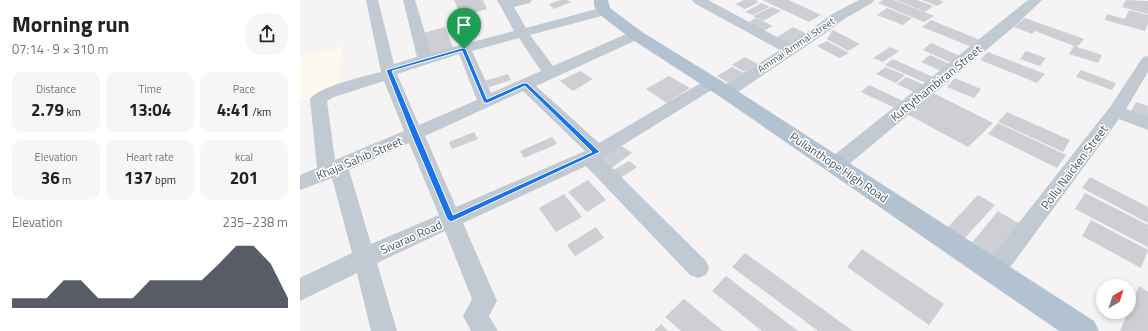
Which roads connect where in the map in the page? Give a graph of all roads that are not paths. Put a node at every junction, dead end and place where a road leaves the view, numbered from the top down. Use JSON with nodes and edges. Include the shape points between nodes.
{"nodes":[{"id":1,"x":372,"y":0,"type":"edge"},
{"id":2,"x":408,"y":0,"type":"edge"},
{"id":3,"x":526,"y":0,"type":"edge"},
{"id":4,"x":698,"y":0,"type":"edge"},
{"id":5,"x":868,"y":0,"type":"edge"},
{"id":6,"x":1036,"y":0,"type":"edge"},
{"id":7,"x":505,"y":2,"type":"edge"},
{"id":8,"x":603,"y":6,"type":"edge"},
{"id":9,"x":522,"y":33,"type":"junction"},
{"id":10,"x":636,"y":35,"type":"junction"},
{"id":11,"x":464,"y":49,"type":"junction"},
{"id":12,"x":790,"y":50,"type":"junction"},
{"id":13,"x":425,"y":59,"type":"junction"},
{"id":14,"x":1148,"y":60,"type":"edge"},
{"id":15,"x":389,"y":72,"type":"junction"},
{"id":16,"x":550,"y":73,"type":"junction"},
{"id":17,"x":525,"y":84,"type":"junction"},
{"id":18,"x":719,"y":88,"type":"junction"},
{"id":19,"x":486,"y":102,"type":"junction"},
{"id":20,"x":1116,"y":111,"type":"junction"},
{"id":21,"x":1148,"y":124,"type":"edge"},
{"id":22,"x":414,"y":134,"type":"junction"},
{"id":23,"x":593,"y":154,"type":"junction"},
{"id":24,"x":835,"y":165,"type":"junction"},
{"id":25,"x":333,"y":170,"type":"junction"},
{"id":26,"x":300,"y":183,"type":"edge"},
{"id":27,"x":451,"y":219,"type":"junction"},
{"id":28,"x":364,"y":258,"type":"junction"},
{"id":29,"x":698,"y":268,"type":"dead end"},
{"id":30,"x":995,"y":270,"type":"junction"},
{"id":31,"x":300,"y":290,"type":"edge"},
{"id":32,"x":384,"y":331,"type":"edge"},
{"id":33,"x":486,"y":331,"type":"edge"},
{"id":34,"x":1084,"y":331,"type":"edge"}],
"edges":[{"from":1,"to":15,"type":"street"},
{"from":2,"to":13,"type":"street"},
{"from":3,"to":7,"type":"street"},
{"from":4,"to":12,"type":"street"},
{"from":5,"to":12,"type":"street","name":"Ammai Ammal Street","via":[[839,16]]},
{"from":6,"to":24,"type":"street","name":"Kuttythambiran Street"},
{"from":7,"to":9,"type":"street"},
{"from":8,"to":9,"type":"street"},
{"from":8,"to":10,"type":"main road","name":"Pulianthope High Road"},
{"from":9,"to":11,"type":"street"},
{"from":9,"to":16,"type":"street"},
{"from":10,"to":16,"type":"street","name":"Khaja Sahib Street"},
{"from":10,"to":18,"type":"main road","name":"Pulianthope High Road"},
{"from":11,"to":13,"type":"street"},
{"from":11,"to":19,"type":"street"},
{"from":12,"to":18,"type":"street","name":"Ammai Ammal Street"},
{"from":13,"to":15,"type":"street"},
{"from":14,"to":20,"type":"street","name":"Pollu Naicken Street"},
{"from":15,"to":22,"type":"street"},
{"from":15,"to":25,"type":"street","via":[[328,93],[318,99],[324,151]]},
{"from":16,"to":17,"type":"street","name":"Khaja Sahib Street"},
{"from":17,"to":19,"type":"street","name":"Khaja Sahib Street"},
{"from":17,"to":23,"type":"street"},
{"from":18,"to":23,"type":"street","name":"Sivarao Road"},
{"from":18,"to":24,"type":"main road","name":"Pulianthope High Road"},
{"from":19,"to":22,"type":"street","name":"Khaja Sahib Street"},
{"from":20,"to":21,"type":"street"},
{"from":20,"to":30,"type":"street","name":"Pollu Naicken Street"},
{"from":22,"to":25,"type":"street","name":"Khaja Sahib Street"},
{"from":22,"to":27,"type":"street"},
{"from":23,"to":27,"type":"street","name":"Sivarao Road"},
{"from":23,"to":29,"type":"street"},
{"from":24,"to":30,"type":"main road","name":"Pulianthope High Road"},
{"from":25,"to":26,"type":"street","name":"Khaja Sahib Street"},
{"from":25,"to":28,"type":"street"},
{"from":27,"to":28,"type":"street","name":"Sivarao Road"},
{"from":27,"to":33,"type":"street","via":[[485,301],[475,316]]},
{"from":28,"to":31,"type":"street","name":"Sivarao Road"},
{"from":28,"to":32,"type":"street"},
{"from":30,"to":34,"type":"main road","name":"Pulianthope High Road"}]}
